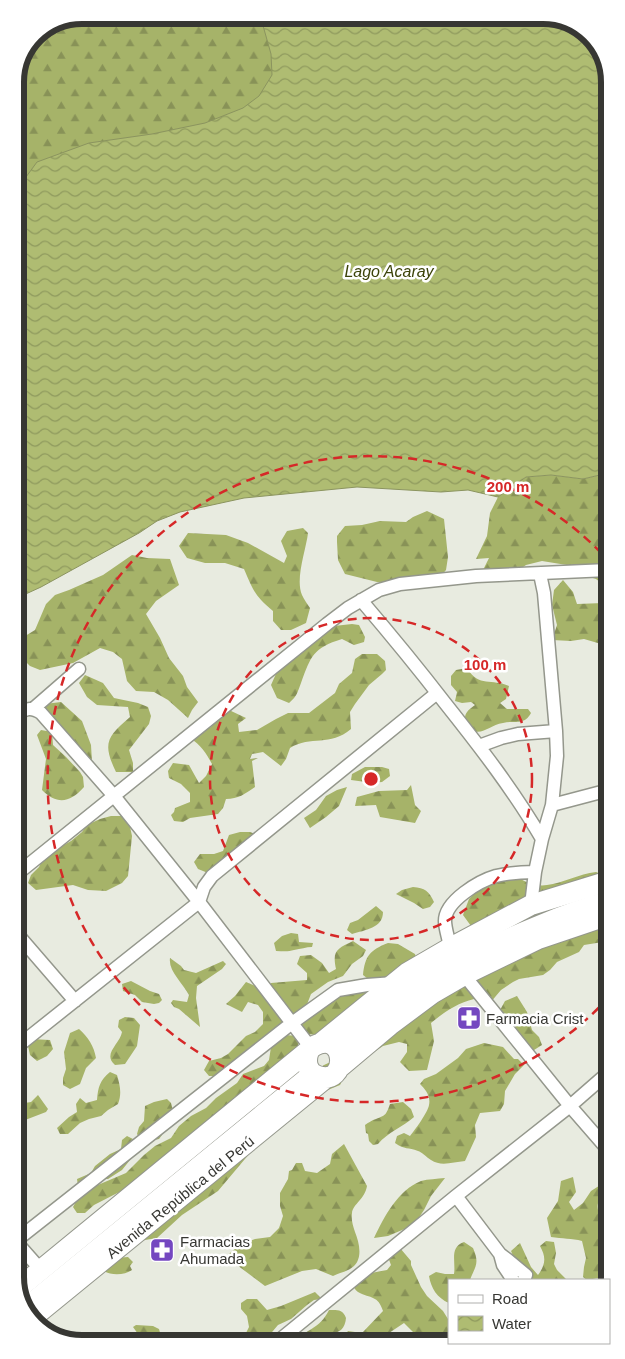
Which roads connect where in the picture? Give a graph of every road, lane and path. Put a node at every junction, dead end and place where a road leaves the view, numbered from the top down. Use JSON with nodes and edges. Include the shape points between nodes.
{"nodes":[{"id":1,"x":601,"y":570,"type":"edge"},
{"id":2,"x":540,"y":574,"type":"junction"},
{"id":3,"x":362,"y":600,"type":"junction"},
{"id":4,"x":79,"y":668,"type":"dead end"},
{"id":5,"x":437,"y":693,"type":"junction"},
{"id":6,"x":33,"y":709,"type":"junction"},
{"id":7,"x":24,"y":710,"type":"edge"},
{"id":8,"x":556,"y":731,"type":"junction"},
{"id":9,"x":479,"y":746,"type":"junction"},
{"id":10,"x":601,"y":792,"type":"edge"},
{"id":11,"x":114,"y":796,"type":"junction"},
{"id":12,"x":552,"y":805,"type":"junction"},
{"id":13,"x":542,"y":839,"type":"junction"},
{"id":14,"x":24,"y":868,"type":"edge"},
{"id":15,"x":535,"y":872,"type":"junction"},
{"id":16,"x":601,"y":883,"type":"edge"},
{"id":17,"x":601,"y":901,"type":"edge"},
{"id":18,"x":199,"y":902,"type":"junction"},
{"id":19,"x":531,"y":905,"type":"junction"},
{"id":20,"x":601,"y":918,"type":"edge"},
{"id":21,"x":24,"y":943,"type":"edge"},
{"id":22,"x":450,"y":948,"type":"junction"},
{"id":23,"x":464,"y":974,"type":"junction"},
{"id":24,"x":394,"y":983,"type":"junction"},
{"id":25,"x":75,"y":1001,"type":"junction"},
{"id":26,"x":292,"y":1023,"type":"junction"},
{"id":27,"x":24,"y":1041,"type":"edge"},
{"id":28,"x":322,"y":1058,"type":"junction"},
{"id":29,"x":601,"y":1079,"type":"edge"},
{"id":30,"x":570,"y":1106,"type":"junction"},
{"id":31,"x":601,"y":1142,"type":"edge"},
{"id":32,"x":456,"y":1196,"type":"junction"},
{"id":33,"x":24,"y":1235,"type":"edge"},
{"id":34,"x":24,"y":1251,"type":"edge"},
{"id":35,"x":500,"y":1254,"type":"junction"},
{"id":36,"x":41,"y":1270,"type":"junction"},
{"id":37,"x":512,"y":1279,"type":"edge"},
{"id":38,"x":524,"y":1279,"type":"edge"},
{"id":39,"x":24,"y":1284,"type":"edge"},
{"id":40,"x":29,"y":1302,"type":"edge"},
{"id":41,"x":37,"y":1314,"type":"edge"},
{"id":42,"x":286,"y":1335,"type":"edge"}],
"edges":[{"from":1,"to":2,"type":"street"},
{"from":2,"to":3,"type":"street","via":[[476,576],[400,584],[378,590]]},
{"from":2,"to":8,"type":"street"},
{"from":3,"to":5,"type":"street"},
{"from":3,"to":11,"type":"street","via":[[327,624]]},
{"from":4,"to":6,"type":"street"},
{"from":5,"to":9,"type":"street"},
{"from":5,"to":18,"type":"street","via":[[212,876]]},
{"from":6,"to":7,"type":"street"},
{"from":6,"to":11,"type":"street","via":[[41,713]]},
{"from":8,"to":9,"type":"street","via":[[518,734]]},
{"from":8,"to":12,"type":"street"},
{"from":9,"to":13,"type":"street"},
{"from":10,"to":12,"type":"street"},
{"from":11,"to":14,"type":"street"},
{"from":11,"to":18,"type":"street"},
{"from":12,"to":13,"type":"street"},
{"from":13,"to":15,"type":"street"},
{"from":15,"to":19,"type":"street"},
{"from":15,"to":22,"type":"street","via":[[494,877],[458,898],[449,908],[445,920]]},
{"from":16,"to":19,"type":"highway","name":"Avenida República del Perú"},
{"from":17,"to":28,"type":"street","via":[[500,939],[465,957],[425,981]]},
{"from":18,"to":25,"type":"street"},
{"from":18,"to":26,"type":"street"},
{"from":19,"to":22,"type":"highway","name":"Avenida República del Perú"},
{"from":20,"to":23,"type":"highway","name":"Avenida República del Perú","via":[[538,939]]},
{"from":21,"to":25,"type":"street"},
{"from":22,"to":24,"type":"highway","name":"Avenida República del Perú"},
{"from":23,"to":28,"type":"highway","name":"Avenida República del Perú","via":[[390,1025]]},
{"from":23,"to":30,"type":"street"},
{"from":24,"to":26,"type":"street","via":[[338,990]]},
{"from":24,"to":28,"type":"highway","name":"Avenida República del Perú"},
{"from":25,"to":27,"type":"street"},
{"from":26,"to":28,"type":"street"},
{"from":26,"to":33,"type":"street"},
{"from":28,"to":36,"type":"highway","name":"Avenida República del Perú"},
{"from":28,"to":40,"type":"street"},
{"from":28,"to":41,"type":"highway","name":"Avenida República del Perú"},
{"from":29,"to":30,"type":"street"},
{"from":30,"to":31,"type":"street"},
{"from":30,"to":32,"type":"street"},
{"from":32,"to":35,"type":"street"},
{"from":32,"to":42,"type":"street"},
{"from":34,"to":36,"type":"street"},
{"from":35,"to":37,"type":"street"},
{"from":35,"to":38,"type":"street","via":[[526,1275]]},
{"from":36,"to":39,"type":"highway","name":"Avenida República del Perú"}]}
